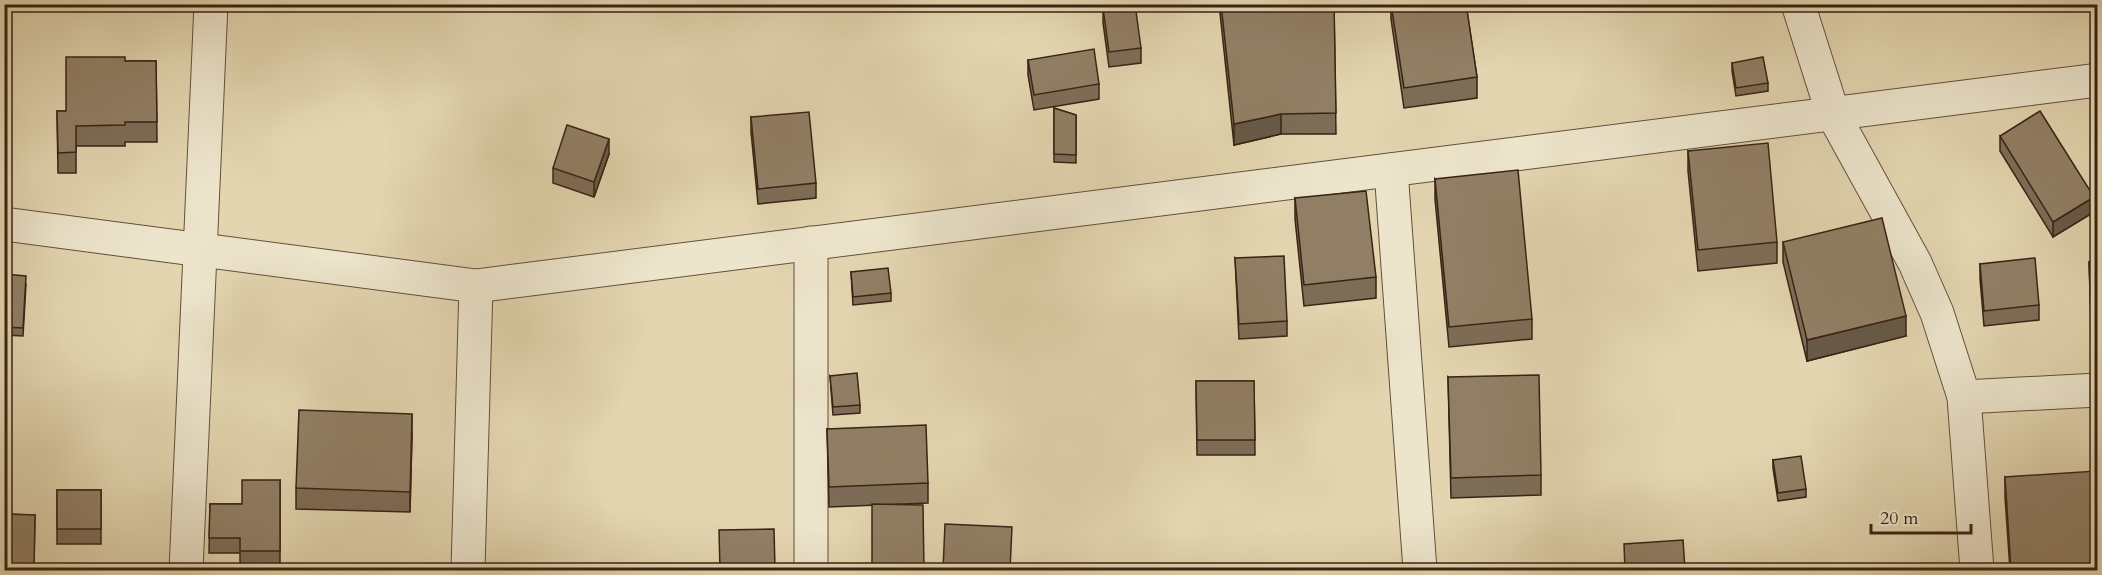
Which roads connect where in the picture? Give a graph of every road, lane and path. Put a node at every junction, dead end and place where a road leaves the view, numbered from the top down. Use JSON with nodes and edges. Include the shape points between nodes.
{"nodes":[{"id":1,"x":212,"y":4,"type":"edge"},
{"id":2,"x":1798,"y":4,"type":"edge"},
{"id":3,"x":2097,"y":80,"type":"edge"},
{"id":4,"x":1833,"y":114,"type":"junction"},
{"id":5,"x":1391,"y":170,"type":"junction"},
{"id":6,"x":4,"y":225,"type":"edge"},
{"id":7,"x":811,"y":243,"type":"junction"},
{"id":8,"x":200,"y":250,"type":"junction"},
{"id":9,"x":476,"y":285,"type":"junction"},
{"id":10,"x":2097,"y":390,"type":"edge"},
{"id":11,"x":1964,"y":397,"type":"junction"},
{"id":12,"x":186,"y":570,"type":"edge"},
{"id":13,"x":468,"y":570,"type":"edge"},
{"id":14,"x":811,"y":570,"type":"edge"},
{"id":15,"x":1420,"y":570,"type":"edge"},
{"id":16,"x":1977,"y":570,"type":"edge"}],
"edges":[{"from":1,"to":8,"type":"street"},
{"from":2,"to":4,"type":"street"},
{"from":3,"to":4,"type":"street"},
{"from":4,"to":5,"type":"street"},
{"from":4,"to":11,"type":"street","via":[[1915,263],[1937,313]]},
{"from":5,"to":7,"type":"street"},
{"from":5,"to":15,"type":"street"},
{"from":6,"to":8,"type":"street"},
{"from":7,"to":9,"type":"street"},
{"from":7,"to":14,"type":"street"},
{"from":8,"to":9,"type":"street"},
{"from":8,"to":12,"type":"street"},
{"from":9,"to":13,"type":"street"},
{"from":10,"to":11,"type":"street"},
{"from":11,"to":16,"type":"street"}]}
